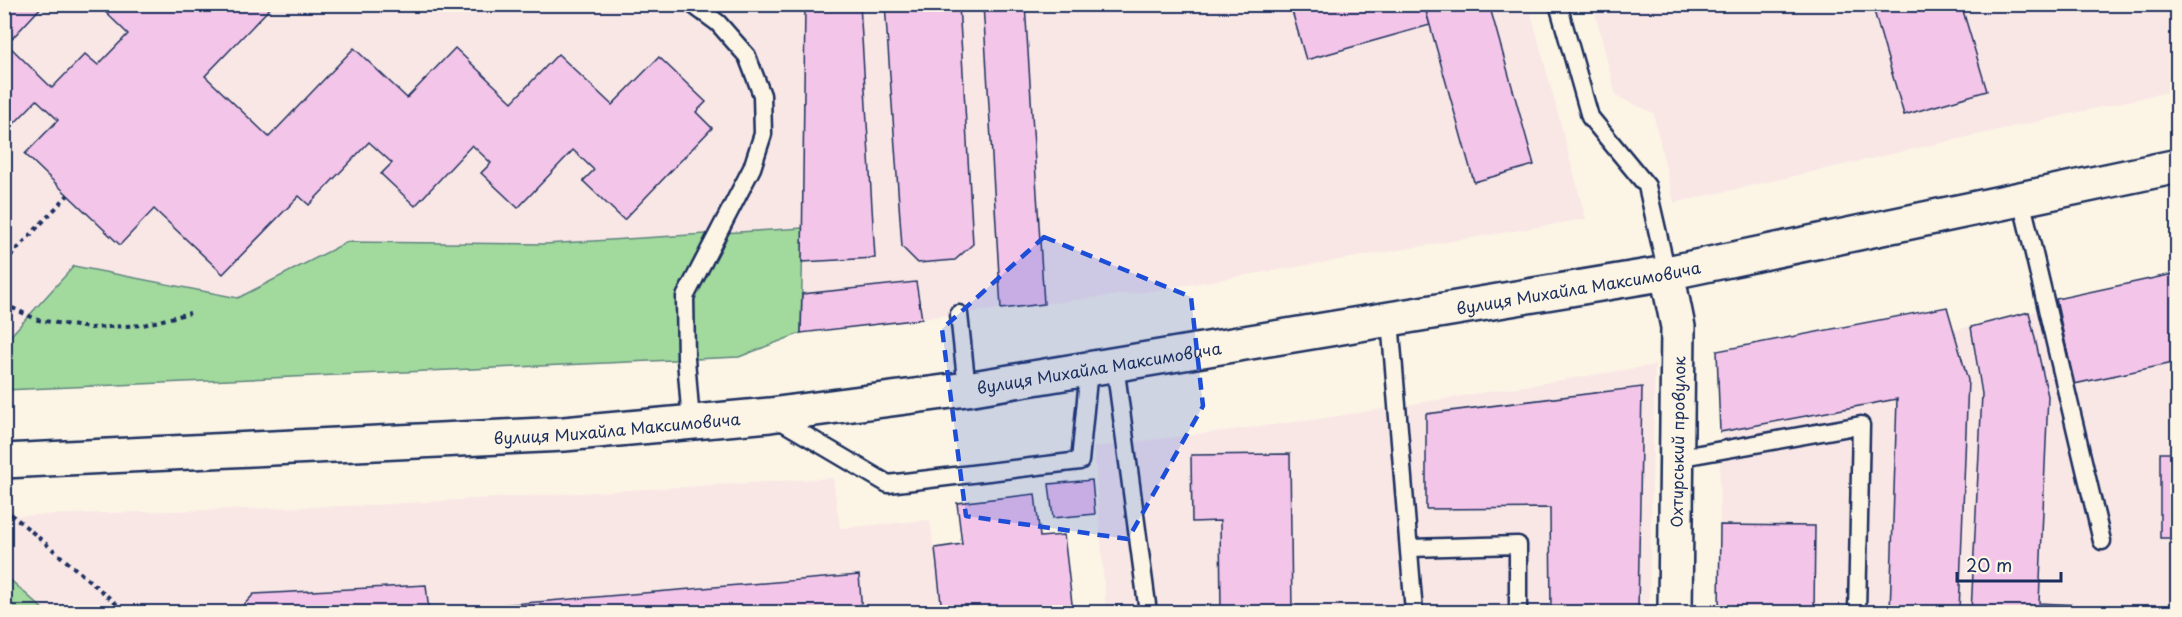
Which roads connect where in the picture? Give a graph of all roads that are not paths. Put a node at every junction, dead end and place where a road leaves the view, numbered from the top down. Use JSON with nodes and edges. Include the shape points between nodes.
{"nodes":[{"id":1,"x":692,"y":4,"type":"edge"},
{"id":2,"x":1558,"y":4,"type":"edge"},
{"id":3,"x":2178,"y":166,"type":"edge"},
{"id":4,"x":2020,"y":199,"type":"junction"},
{"id":5,"x":1667,"y":273,"type":"junction"},
{"id":6,"x":959,"y":314,"type":"dead end"},
{"id":7,"x":1390,"y":320,"type":"junction"},
{"id":8,"x":1102,"y":367,"type":"junction"},
{"id":9,"x":967,"y":389,"type":"junction"},
{"id":10,"x":770,"y":415,"type":"junction"},
{"id":11,"x":691,"y":422,"type":"junction"},
{"id":12,"x":1677,"y":458,"type":"junction"},
{"id":13,"x":4,"y":461,"type":"edge"},
{"id":14,"x":2102,"y":541,"type":"dead end"},
{"id":15,"x":1410,"y":548,"type":"junction"},
{"id":16,"x":1148,"y":612,"type":"edge"},
{"id":17,"x":1414,"y":612,"type":"edge"},
{"id":18,"x":1518,"y":612,"type":"edge"},
{"id":19,"x":1675,"y":612,"type":"edge"},
{"id":20,"x":1857,"y":612,"type":"edge"}],
"edges":[{"from":1,"to":11,"type":"lane","via":[[718,23],[747,56],[762,95],[764,134],[752,168],[685,297]]},
{"from":2,"to":5,"type":"lane","via":[[1590,117],[1647,186]]},
{"from":3,"to":4,"type":"main road","name":"вулиця Михайла Максимовича"},
{"from":4,"to":5,"type":"main road","name":"вулиця Михайла Максимовича"},
{"from":4,"to":14,"type":"lane"},
{"from":5,"to":7,"type":"main road","name":"вулиця Михайла Максимовича"},
{"from":5,"to":12,"type":"main road","name":"Охтирський провулок","via":[[1678,327]]},
{"from":6,"to":9,"type":"lane"},
{"from":7,"to":8,"type":"main road","name":"вулиця Михайла Максимовича"},
{"from":7,"to":15,"type":"lane"},
{"from":8,"to":9,"type":"main road","name":"вулиця Михайла Максимовича"},
{"from":8,"to":10,"type":"lane","via":[[1080,461],[888,484]]},
{"from":8,"to":16,"type":"lane"},
{"from":9,"to":10,"type":"main road","name":"вулиця Михайла Максимовича"},
{"from":10,"to":11,"type":"main road","name":"вулиця Михайла Максимовича"},
{"from":11,"to":13,"type":"main road","name":"вулиця Михайла Максимовича","via":[[564,434]]},
{"from":12,"to":19,"type":"main road","name":"Охтирський провулок"},
{"from":12,"to":20,"type":"lane","via":[[1861,425]]},
{"from":15,"to":17,"type":"lane"},
{"from":15,"to":18,"type":"lane","via":[[1518,545]]}]}
